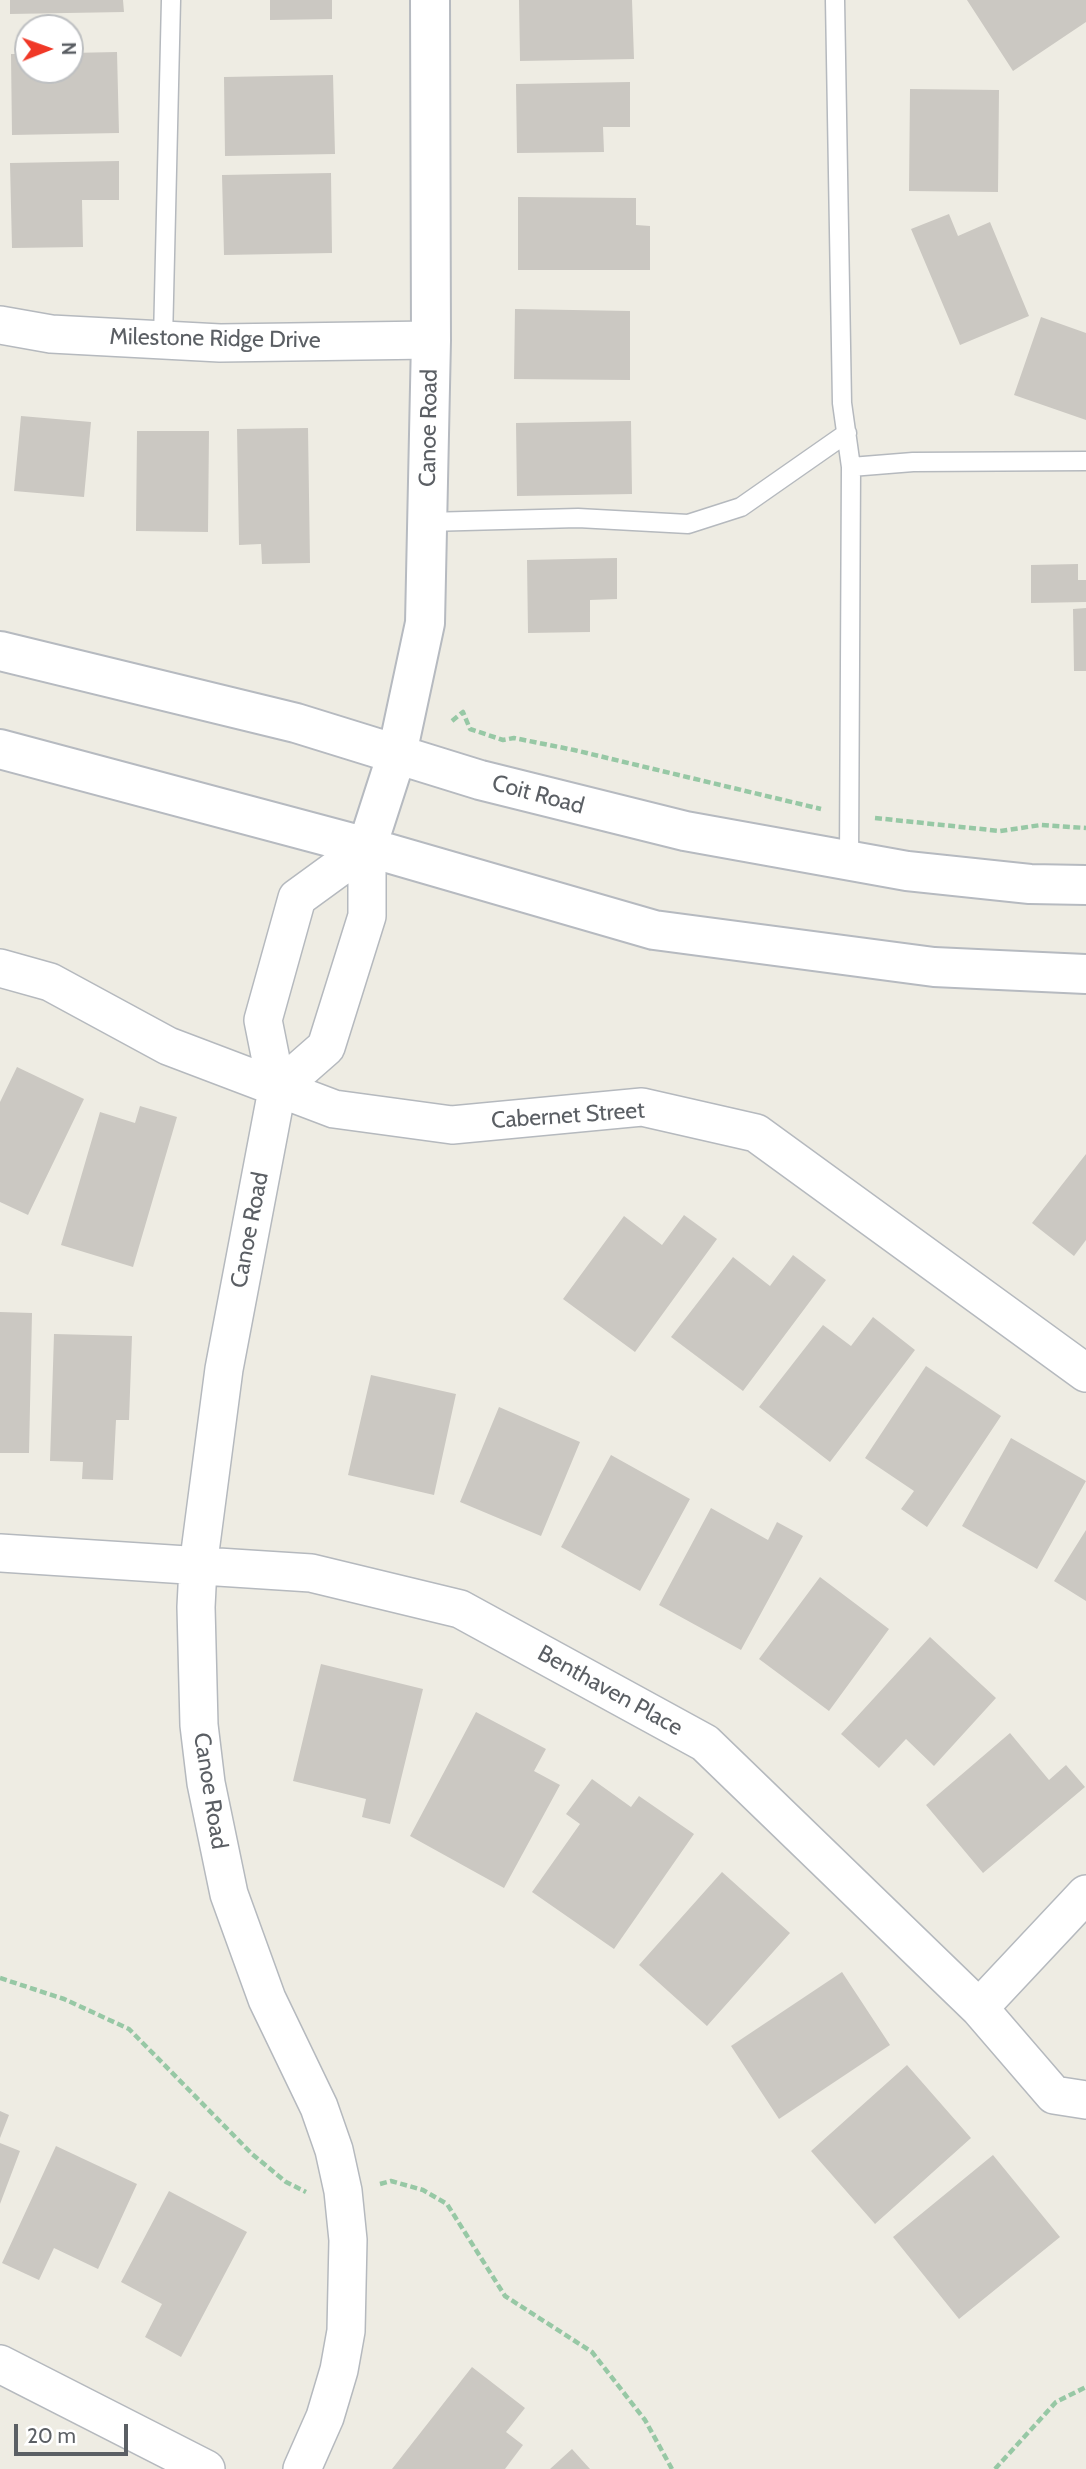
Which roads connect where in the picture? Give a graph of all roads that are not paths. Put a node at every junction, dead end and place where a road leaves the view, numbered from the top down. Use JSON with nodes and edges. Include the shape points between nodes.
{"nodes":[{"id":1,"x":171,"y":0,"type":"edge"},
{"id":2,"x":430,"y":0,"type":"edge"},
{"id":3,"x":835,"y":0,"type":"edge"},
{"id":4,"x":0,"y":326,"type":"edge"},
{"id":5,"x":163,"y":340,"type":"junction"},
{"id":6,"x":431,"y":340,"type":"junction"},
{"id":7,"x":847,"y":433,"type":"junction"},
{"id":8,"x":1086,"y":461,"type":"edge"},
{"id":9,"x":851,"y":467,"type":"junction"},
{"id":10,"x":427,"y":522,"type":"junction"},
{"id":11,"x":0,"y":651,"type":"edge"},
{"id":12,"x":0,"y":749,"type":"edge"},
{"id":13,"x":397,"y":754,"type":"junction"},
{"id":14,"x":367,"y":848,"type":"junction"},
{"id":15,"x":849,"y":860,"type":"junction"},
{"id":16,"x":1086,"y":885,"type":"edge"},
{"id":17,"x":0,"y":968,"type":"edge"},
{"id":18,"x":1086,"y":974,"type":"edge"},
{"id":19,"x":277,"y":1090,"type":"junction"},
{"id":20,"x":1086,"y":1373,"type":"edge"},
{"id":21,"x":0,"y":1553,"type":"edge"},
{"id":22,"x":198,"y":1567,"type":"junction"},
{"id":23,"x":1086,"y":1894,"type":"edge"},
{"id":24,"x":979,"y":2008,"type":"junction"},
{"id":25,"x":1086,"y":2100,"type":"edge"},
{"id":26,"x":0,"y":2364,"type":"edge"},
{"id":27,"x":206,"y":2469,"type":"edge"},
{"id":28,"x":302,"y":2469,"type":"edge"}],
"edges":[{"from":1,"to":5,"type":"lane"},
{"from":2,"to":6,"type":"main road","name":"Canoe Road"},
{"from":3,"to":7,"type":"lane","via":[[842,404]]},
{"from":4,"to":5,"type":"street","name":"Milestone Ridge Drive","via":[[51,334]]},
{"from":5,"to":6,"type":"street","name":"Milestone Ridge Drive"},
{"from":6,"to":10,"type":"main road","name":"Canoe Road"},
{"from":7,"to":9,"type":"lane"},
{"from":7,"to":10,"type":"lane","via":[[741,508],[688,524],[578,518]]},
{"from":8,"to":9,"type":"lane"},
{"from":9,"to":15,"type":"lane"},
{"from":10,"to":13,"type":"main road","name":"Canoe Road","via":[[425,623]]},
{"from":11,"to":13,"type":"main road","name":"Coit Road","via":[[296,723]]},
{"from":12,"to":14,"type":"main road"},
{"from":13,"to":14,"type":"main road","name":"Canoe Road"},
{"from":13,"to":15,"type":"main road","name":"Coit Road","via":[[573,805],[685,831]]},
{"from":14,"to":18,"type":"main road","via":[[654,930],[934,967]]},
{"from":14,"to":19,"type":"street","name":"Canoe Road","via":[[367,916],[326,1047]]},
{"from":14,"to":19,"type":"street","name":"Canoe Road","via":[[298,898],[263,1020]]},
{"from":15,"to":16,"type":"main road","name":"Coit Road","via":[[907,871]]},
{"from":17,"to":19,"type":"street","name":"Cabernet Street","via":[[50,982],[168,1046]]},
{"from":19,"to":20,"type":"street","name":"Cabernet Street","via":[[334,1109],[452,1125],[642,1107],[756,1133]]},
{"from":19,"to":22,"type":"street","name":"Canoe Road","via":[[224,1369]]},
{"from":21,"to":22,"type":"street","name":"Benthaven Place"},
{"from":22,"to":24,"type":"street","name":"Benthaven Place","via":[[310,1573],[460,1609],[705,1743]]},
{"from":22,"to":28,"type":"street","name":"Canoe Road","via":[[199,1725],[215,1835],[248,1951],[318,2107],[343,2191],[349,2284],[339,2370]]},
{"from":23,"to":24,"type":"street"},
{"from":24,"to":25,"type":"street","name":"Benthaven Place","via":[[1054,2095]]},
{"from":26,"to":27,"type":"street"}]}
